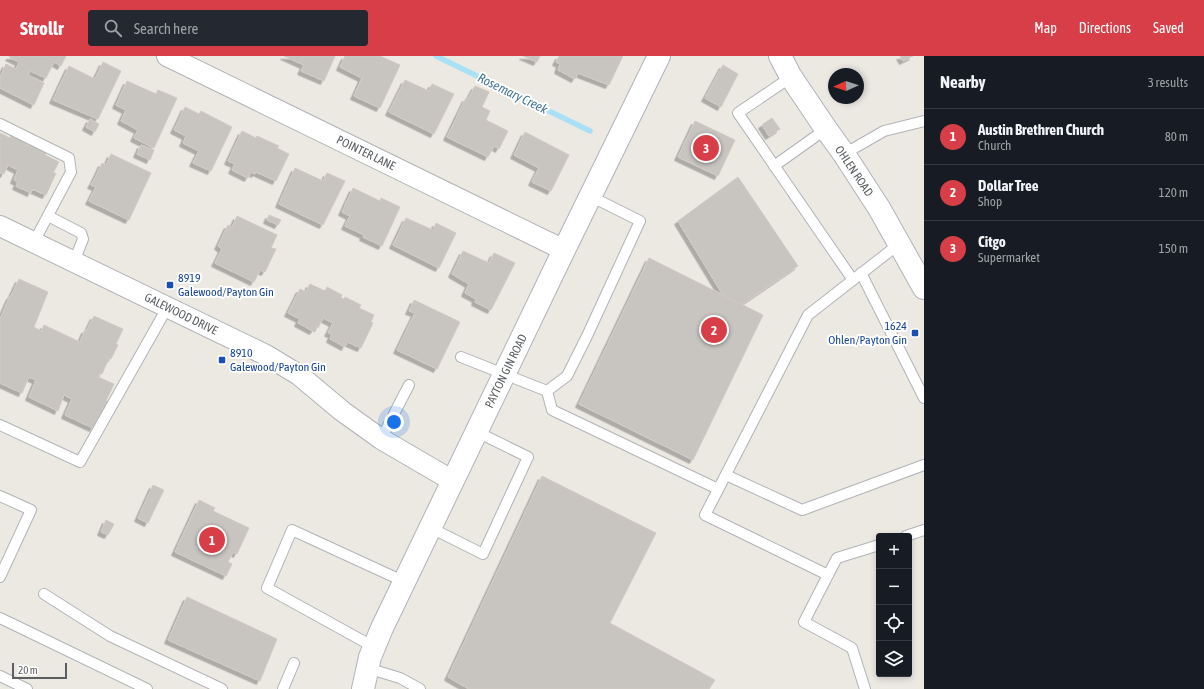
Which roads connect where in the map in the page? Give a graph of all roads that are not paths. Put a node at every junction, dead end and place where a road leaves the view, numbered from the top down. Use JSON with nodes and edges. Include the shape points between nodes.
{"nodes":[{"id":1,"x":167,"y":56,"type":"edge"},
{"id":2,"x":659,"y":56,"type":"edge"},
{"id":3,"x":780,"y":56,"type":"edge"},
{"id":4,"x":791,"y":77,"type":"junction"},
{"id":5,"x":924,"y":121,"type":"edge"},
{"id":6,"x":0,"y":124,"type":"edge"},
{"id":7,"x":826,"y":129,"type":"junction"},
{"id":8,"x":844,"y":154,"type":"junction"},
{"id":9,"x":774,"y":166,"type":"junction"},
{"id":10,"x":590,"y":196,"type":"junction"},
{"id":11,"x":48,"y":216,"type":"junction"},
{"id":12,"x":0,"y":227,"type":"edge"},
{"id":13,"x":34,"y":242,"type":"junction"},
{"id":14,"x":899,"y":244,"type":"junction"},
{"id":15,"x":564,"y":250,"type":"junction"},
{"id":16,"x":74,"y":262,"type":"junction"},
{"id":17,"x":861,"y":273,"type":"junction"},
{"id":18,"x":853,"y":280,"type":"junction"},
{"id":19,"x":924,"y":288,"type":"edge"},
{"id":20,"x":167,"y":308,"type":"junction"},
{"id":21,"x":461,"y":357,"type":"dead end"},
{"id":22,"x":505,"y":373,"type":"junction"},
{"id":23,"x":409,"y":384,"type":"dead end"},
{"id":24,"x":547,"y":391,"type":"junction"},
{"id":25,"x":924,"y":398,"type":"edge"},
{"id":26,"x":0,"y":425,"type":"edge"},
{"id":27,"x":477,"y":432,"type":"junction"},
{"id":28,"x":381,"y":439,"type":"junction"},
{"id":29,"x":924,"y":465,"type":"edge"},
{"id":30,"x":726,"y":475,"type":"junction"},
{"id":31,"x":453,"y":481,"type":"junction"},
{"id":32,"x":718,"y":489,"type":"junction"},
{"id":33,"x":0,"y":496,"type":"edge"},
{"id":34,"x":431,"y":528,"type":"junction"},
{"id":35,"x":924,"y":530,"type":"edge"},
{"id":36,"x":912,"y":534,"type":"edge"},
{"id":37,"x":876,"y":546,"type":"edge"},
{"id":38,"x":4,"y":558,"type":"edge"},
{"id":39,"x":828,"y":575,"type":"junction"},
{"id":40,"x":0,"y":577,"type":"edge"},
{"id":41,"x":405,"y":582,"type":"junction"},
{"id":42,"x":44,"y":594,"type":"dead end"},
{"id":43,"x":0,"y":618,"type":"edge"},
{"id":44,"x":374,"y":647,"type":"junction"},
{"id":45,"x":294,"y":663,"type":"dead end"},
{"id":46,"x":0,"y":676,"type":"edge"},
{"id":47,"x":365,"y":679,"type":"edge"},
{"id":48,"x":27,"y":689,"type":"edge"},
{"id":49,"x":147,"y":689,"type":"edge"},
{"id":50,"x":222,"y":689,"type":"edge"},
{"id":51,"x":283,"y":689,"type":"edge"},
{"id":52,"x":420,"y":689,"type":"edge"},
{"id":53,"x":866,"y":689,"type":"edge"}],
"edges":[{"from":1,"to":15,"type":"street","name":"POINTER LANE"},
{"from":2,"to":10,"type":"street","name":"PAYTON GIN ROAD"},
{"from":3,"to":4,"type":"street","name":"OHLEN ROAD"},
{"from":4,"to":7,"type":"street","name":"OHLEN ROAD"},
{"from":4,"to":9,"type":"lane","via":[[738,113]]},
{"from":5,"to":8,"type":"lane","via":[[884,131]]},
{"from":6,"to":11,"type":"lane","via":[[69,158],[71,172]]},
{"from":7,"to":8,"type":"street","name":"OHLEN ROAD"},
{"from":7,"to":9,"type":"lane"},
{"from":8,"to":14,"type":"street","name":"OHLEN ROAD"},
{"from":9,"to":18,"type":"lane"},
{"from":10,"to":15,"type":"street","name":"PAYTON GIN ROAD"},
{"from":10,"to":24,"type":"lane","via":[[640,221],[566,376]]},
{"from":11,"to":13,"type":"lane"},
{"from":11,"to":16,"type":"lane","via":[[80,233],[83,239]]},
{"from":12,"to":13,"type":"street","name":"GALEWOOD DRIVE"},
{"from":13,"to":16,"type":"street","name":"GALEWOOD DRIVE"},
{"from":14,"to":17,"type":"lane"},
{"from":14,"to":19,"type":"street","name":"OHLEN ROAD"},
{"from":15,"to":22,"type":"street","name":"PAYTON GIN ROAD"},
{"from":16,"to":20,"type":"street","name":"GALEWOOD DRIVE"},
{"from":17,"to":18,"type":"lane"},
{"from":17,"to":25,"type":"lane"},
{"from":18,"to":30,"type":"lane","via":[[808,315]]},
{"from":20,"to":26,"type":"lane","via":[[80,462]]},
{"from":20,"to":28,"type":"street","name":"GALEWOOD DRIVE","via":[[266,355],[299,375]]},
{"from":21,"to":22,"type":"lane"},
{"from":22,"to":24,"type":"lane"},
{"from":22,"to":27,"type":"street","name":"PAYTON GIN ROAD"},
{"from":23,"to":28,"type":"lane"},
{"from":24,"to":32,"type":"lane","via":[[552,410]]},
{"from":27,"to":31,"type":"street","name":"PAYTON GIN ROAD"},
{"from":27,"to":34,"type":"lane","via":[[528,457],[484,554]]},
{"from":28,"to":31,"type":"street","name":"GALEWOOD DRIVE"},
{"from":29,"to":30,"type":"lane","via":[[802,510]]},
{"from":30,"to":32,"type":"lane"},
{"from":31,"to":34,"type":"street","name":"PAYTON GIN ROAD"},
{"from":32,"to":39,"type":"lane","via":[[705,515]]},
{"from":33,"to":38,"type":"lane","via":[[31,510]]},
{"from":34,"to":41,"type":"street","name":"PAYTON GIN ROAD"},
{"from":35,"to":36,"type":"lane"},
{"from":37,"to":39,"type":"lane","via":[[837,558]]},
{"from":38,"to":40,"type":"lane"},
{"from":39,"to":53,"type":"lane","via":[[804,622],[852,648]]},
{"from":41,"to":44,"type":"street","name":"PAYTON GIN ROAD"},
{"from":41,"to":44,"type":"lane","via":[[292,530],[267,588]]},
{"from":42,"to":50,"type":"lane","via":[[110,636]]},
{"from":43,"to":49,"type":"lane"},
{"from":44,"to":47,"type":"street","name":"PAYTON GIN ROAD"},
{"from":45,"to":51,"type":"lane"},
{"from":46,"to":48,"type":"lane"},
{"from":47,"to":52,"type":"lane","via":[[400,678]]}]}
